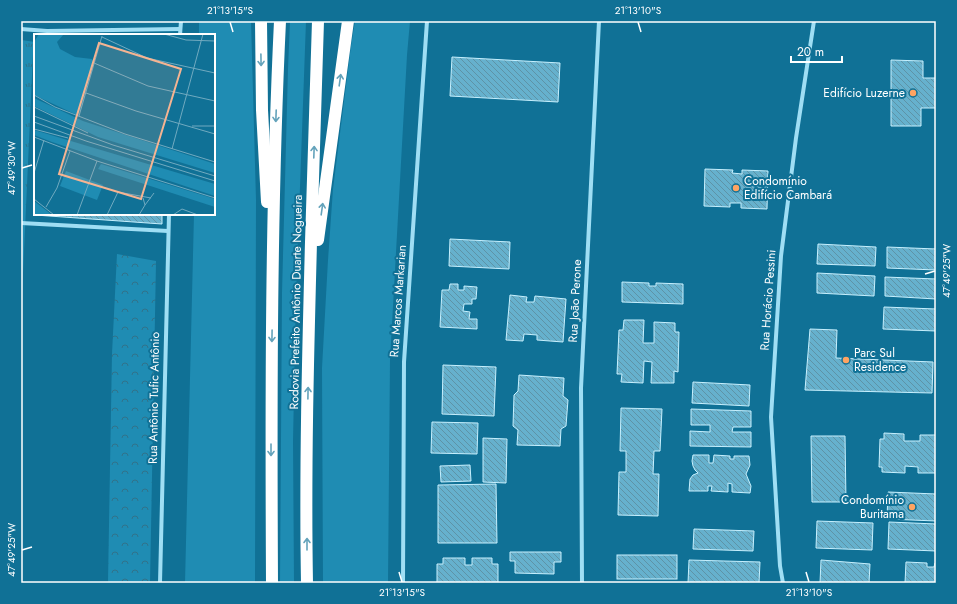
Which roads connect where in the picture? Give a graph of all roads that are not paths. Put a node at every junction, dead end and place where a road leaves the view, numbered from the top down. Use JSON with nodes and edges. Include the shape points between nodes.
{"nodes":[{"id":1,"x":181,"y":21,"type":"edge"},
{"id":2,"x":260,"y":21,"type":"edge"},
{"id":3,"x":280,"y":21,"type":"edge"},
{"id":4,"x":318,"y":21,"type":"edge"},
{"id":5,"x":348,"y":21,"type":"edge"},
{"id":6,"x":427,"y":21,"type":"edge"},
{"id":7,"x":599,"y":21,"type":"edge"},
{"id":8,"x":814,"y":21,"type":"edge"},
{"id":9,"x":180,"y":29,"type":"junction"},
{"id":10,"x":21,"y":30,"type":"edge"},
{"id":11,"x":180,"y":34,"type":"edge"},
{"id":12,"x":169,"y":215,"type":"edge"},
{"id":13,"x":21,"y":223,"type":"edge"},
{"id":14,"x":168,"y":231,"type":"junction"},
{"id":15,"x":273,"y":297,"type":"junction"},
{"id":16,"x":309,"y":303,"type":"junction"},
{"id":17,"x":160,"y":583,"type":"edge"},
{"id":18,"x":272,"y":583,"type":"edge"},
{"id":19,"x":307,"y":583,"type":"edge"},
{"id":20,"x":403,"y":583,"type":"edge"},
{"id":21,"x":582,"y":583,"type":"edge"},
{"id":22,"x":783,"y":583,"type":"edge"}],
"edges":[{"from":1,"to":9,"type":"street"},
{"from":2,"to":15,"type":"highway","one_way":true,"via":[[262,110]]},
{"from":3,"to":15,"type":"highway","name":"Rodovia Prefeito Antônio Duarte Nogueira","one_way":true},
{"from":16,"to":4,"type":"highway","name":"Rodovia Prefeito Antônio Duarte Nogueira","one_way":true},
{"from":16,"to":5,"type":"highway","one_way":true},
{"from":6,"to":20,"type":"street","name":"Rua Marcos Markarian","via":[[404,362]]},
{"from":7,"to":21,"type":"street","name":"Rua João Perone","via":[[581,388]]},
{"from":8,"to":22,"type":"street","name":"Rua Horácio Pessini","via":[[781,256],[770,417]]},
{"from":9,"to":10,"type":"street"},
{"from":9,"to":11,"type":"street"},
{"from":12,"to":14,"type":"street","name":"Rua Antônio Tufic Antônio"},
{"from":13,"to":14,"type":"street"},
{"from":14,"to":17,"type":"street","name":"Rua Antônio Tufic Antônio"},
{"from":15,"to":18,"type":"highway","name":"Rodovia Prefeito Antônio Duarte Nogueira","one_way":true},
{"from":19,"to":16,"type":"highway","name":"Rodovia Prefeito Antônio Duarte Nogueira","one_way":true}]}
